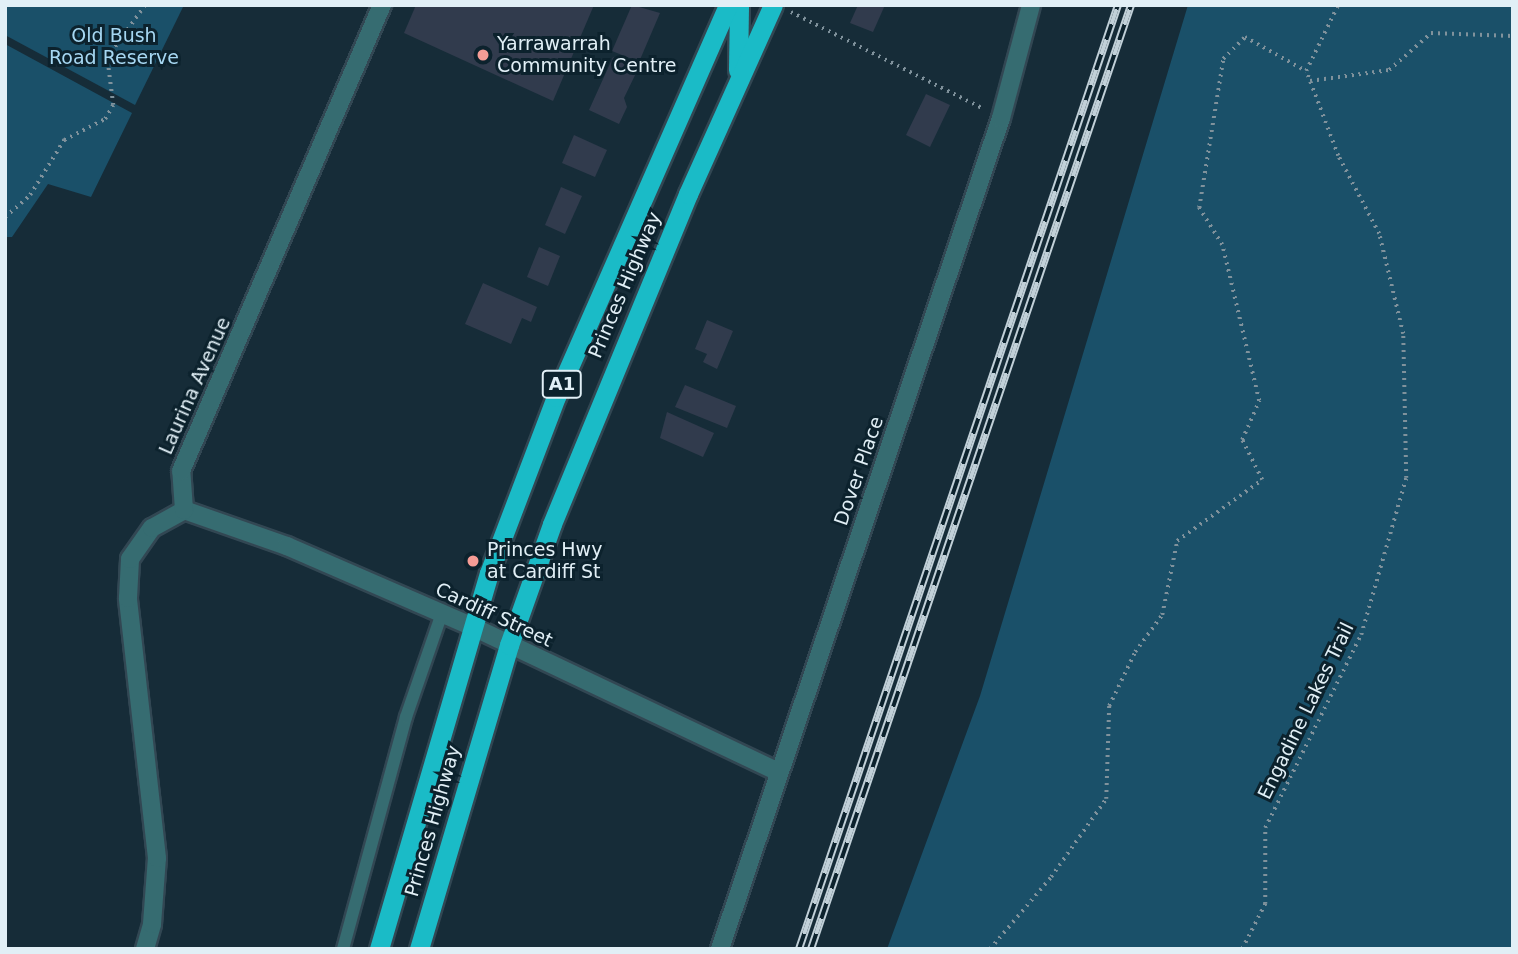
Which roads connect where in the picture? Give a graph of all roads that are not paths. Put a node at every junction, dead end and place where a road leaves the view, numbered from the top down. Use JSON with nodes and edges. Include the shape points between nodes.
{"nodes":[{"id":1,"x":382,"y":5,"type":"edge"},
{"id":2,"x":728,"y":5,"type":"edge"},
{"id":3,"x":738,"y":5,"type":"edge"},
{"id":4,"x":1031,"y":5,"type":"edge"},
{"id":5,"x":781,"y":8,"type":"edge"},
{"id":6,"x":737,"y":84,"type":"junction"},
{"id":7,"x":184,"y":510,"type":"junction"},
{"id":8,"x":442,"y":613,"type":"junction"},
{"id":9,"x":471,"y":626,"type":"junction"},
{"id":10,"x":509,"y":645,"type":"junction"},
{"id":11,"x":779,"y":772,"type":"junction"},
{"id":12,"x":145,"y":949,"type":"edge"},
{"id":13,"x":344,"y":949,"type":"edge"},
{"id":14,"x":379,"y":949,"type":"edge"},
{"id":15,"x":419,"y":949,"type":"edge"},
{"id":16,"x":720,"y":949,"type":"edge"}],
"edges":[{"from":1,"to":7,"type":"street","name":"Laurina Avenue","via":[[181,471]]},
{"from":2,"to":9,"type":"highway","name":"Princes Highway","number":"A1","via":[[556,397]]},
{"from":3,"to":6,"type":"highway"},
{"from":4,"to":11,"type":"street","name":"Dover Place","via":[[1001,118]]},
{"from":5,"to":6,"type":"highway","name":"Princes Highway","number":"A1"},
{"from":6,"to":10,"type":"highway","name":"Princes Highway","number":"A1","via":[[606,390]]},
{"from":7,"to":8,"type":"street","name":"Cardiff Street","via":[[287,546]]},
{"from":7,"to":12,"type":"street","via":[[142,537],[128,569],[157,858],[152,923]]},
{"from":8,"to":9,"type":"street","name":"Cardiff Street"},
{"from":8,"to":13,"type":"lane","via":[[406,716]]},
{"from":9,"to":10,"type":"street","name":"Cardiff Street"},
{"from":9,"to":14,"type":"highway","name":"Princes Highway","number":"A1"},
{"from":10,"to":11,"type":"street","name":"Cardiff Street"},
{"from":10,"to":15,"type":"highway","name":"Princes Highway","number":"A1"},
{"from":11,"to":16,"type":"street","name":"Dover Place"}]}
